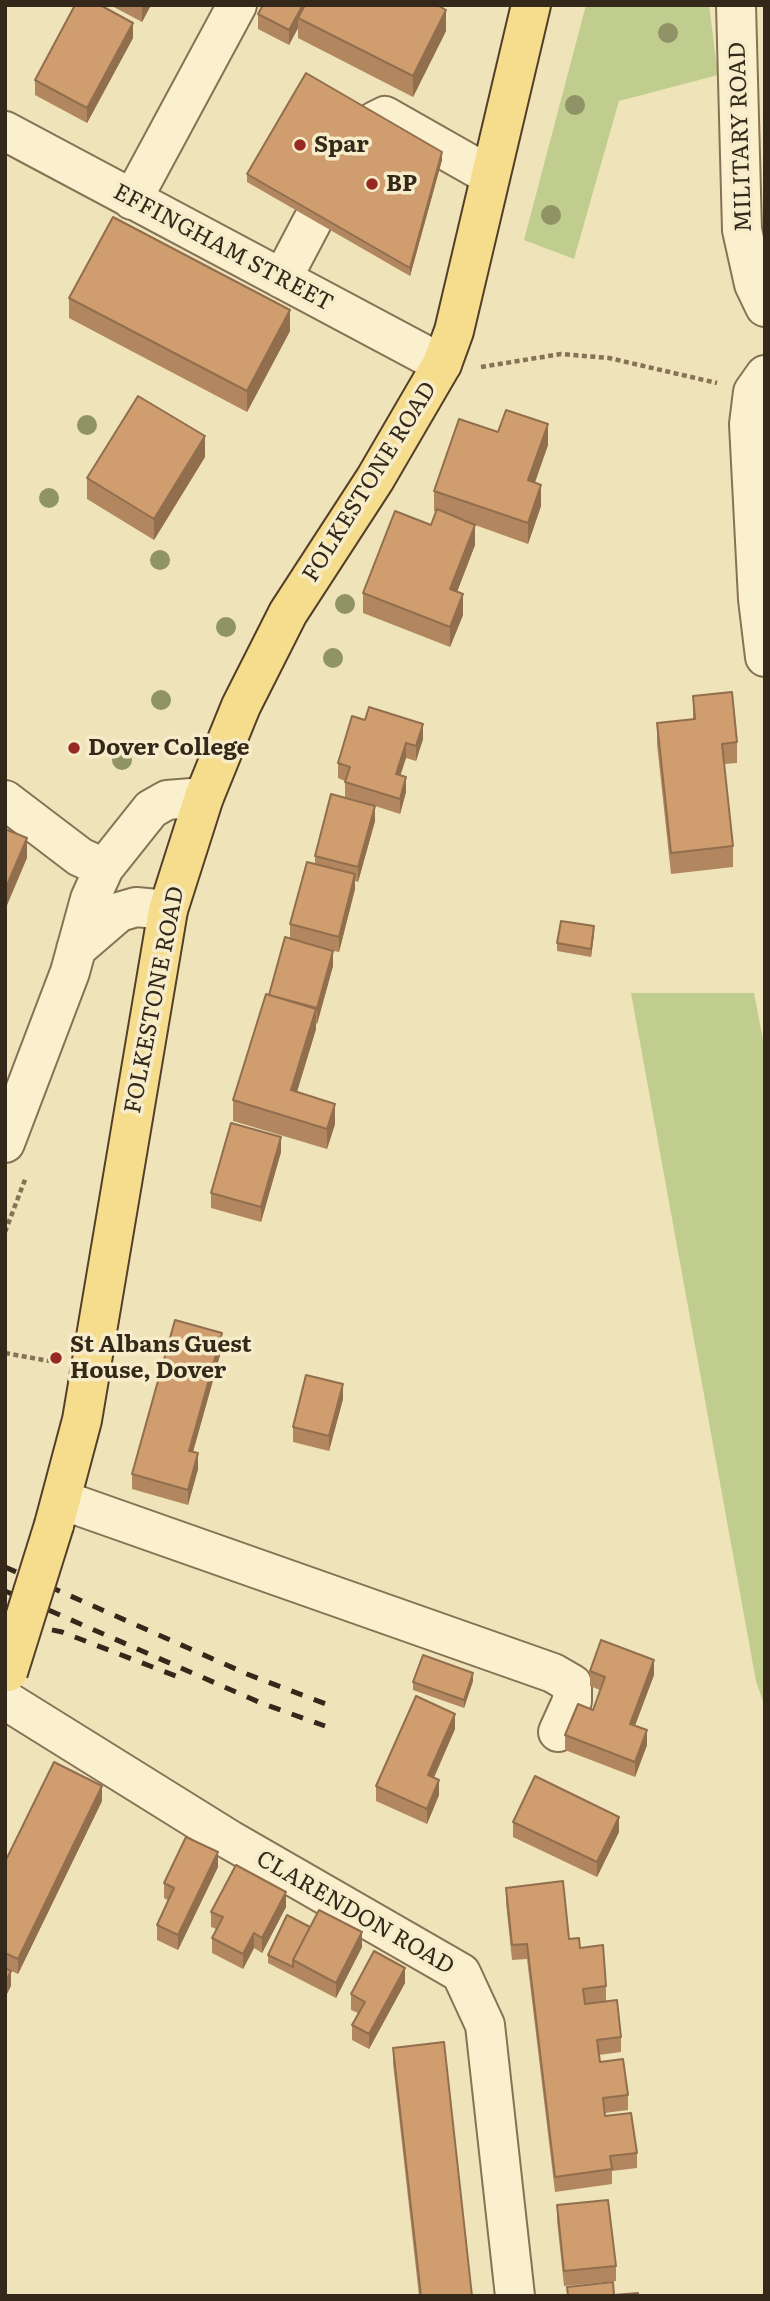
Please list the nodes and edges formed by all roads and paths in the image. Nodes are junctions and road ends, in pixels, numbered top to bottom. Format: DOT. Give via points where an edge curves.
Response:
graph roads {
  1 [pos="237,5"];
  2 [pos="531,5"];
  3 [pos="736,5"];
  4 [pos="374,121"];
  5 [pos="5,131"];
  6 [pos="489,174"];
  7 [pos="132,200"];
  8 [pos="313,220"];
  9 [pos="282,279"];
  10 [pos="765,307"];
  11 [pos="442,363"];
  12 [pos="480,367"];
  13 [pos="758,401"];
  14 [pos="765,657"];
  15 [pos="204,797"];
  16 [pos="5,800"];
  17 [pos="104,868"];
  18 [pos="168,910"];
  19 [pos="76,949"];
  20 [pos="18,1074"];
  21 [pos="5,1143"];
  22 [pos="5,1353"];
  23 [pos="49,1361"];
  24 [pos="58,1513"];
  25 [pos="6,1684"];
  26 [pos="558,1732"];
  27 [pos="515,2296"];
  1 -- 7 [label="street"];
  2 -- 6 [label="main road, FOLKESTONE ROAD"];
  3 -- 10 [label="street, MILITARY ROAD" via="742,230 754,284"];
  4 -- 6 [label="street" via="385,116"];
  5 -- 7 [label="street, EFFINGHAM STREET"];
  6 -- 11 [label="main road, FOLKESTONE ROAD" via="454,331"];
  7 -- 9 [label="street, EFFINGHAM STREET"];
  8 -- 9 [label="street"];
  9 -- 11 [label="street, EFFINGHAM STREET"];
  11 -- 15 [label="main road, FOLKESTONE ROAD" via="375,479 288,612"];
  12 -- 13 [label="path" via="561,354 609,358"];
  13 -- 14 [label="street" via="758,599"];
  15 -- 17 [label="street" via="167,800 151,808"];
  15 -- 18 [label="main road, FOLKESTONE ROAD"];
  16 -- 17 [label="street" via="80,857"];
  17 -- 19 [label="street"];
  18 -- 19 [label="street" via="136,907 119,912"];
  18 -- 24 [label="main road, FOLKESTONE ROAD" via="82,1420"];
  19 -- 20 [label="street" via="70,972"];
  20 -- 21 [label="street"];
  22 -- 23 [label="path"];
  24 -- 25 [label="main road, FOLKESTONE ROAD, bridge"];
  24 -- 26 [label="street" via="553,1673 572,1684 572,1701"];
  25 -- 27 [label="street, CLARENDON ROAD" via="230,1840 461,1973 485,2025"];
}
